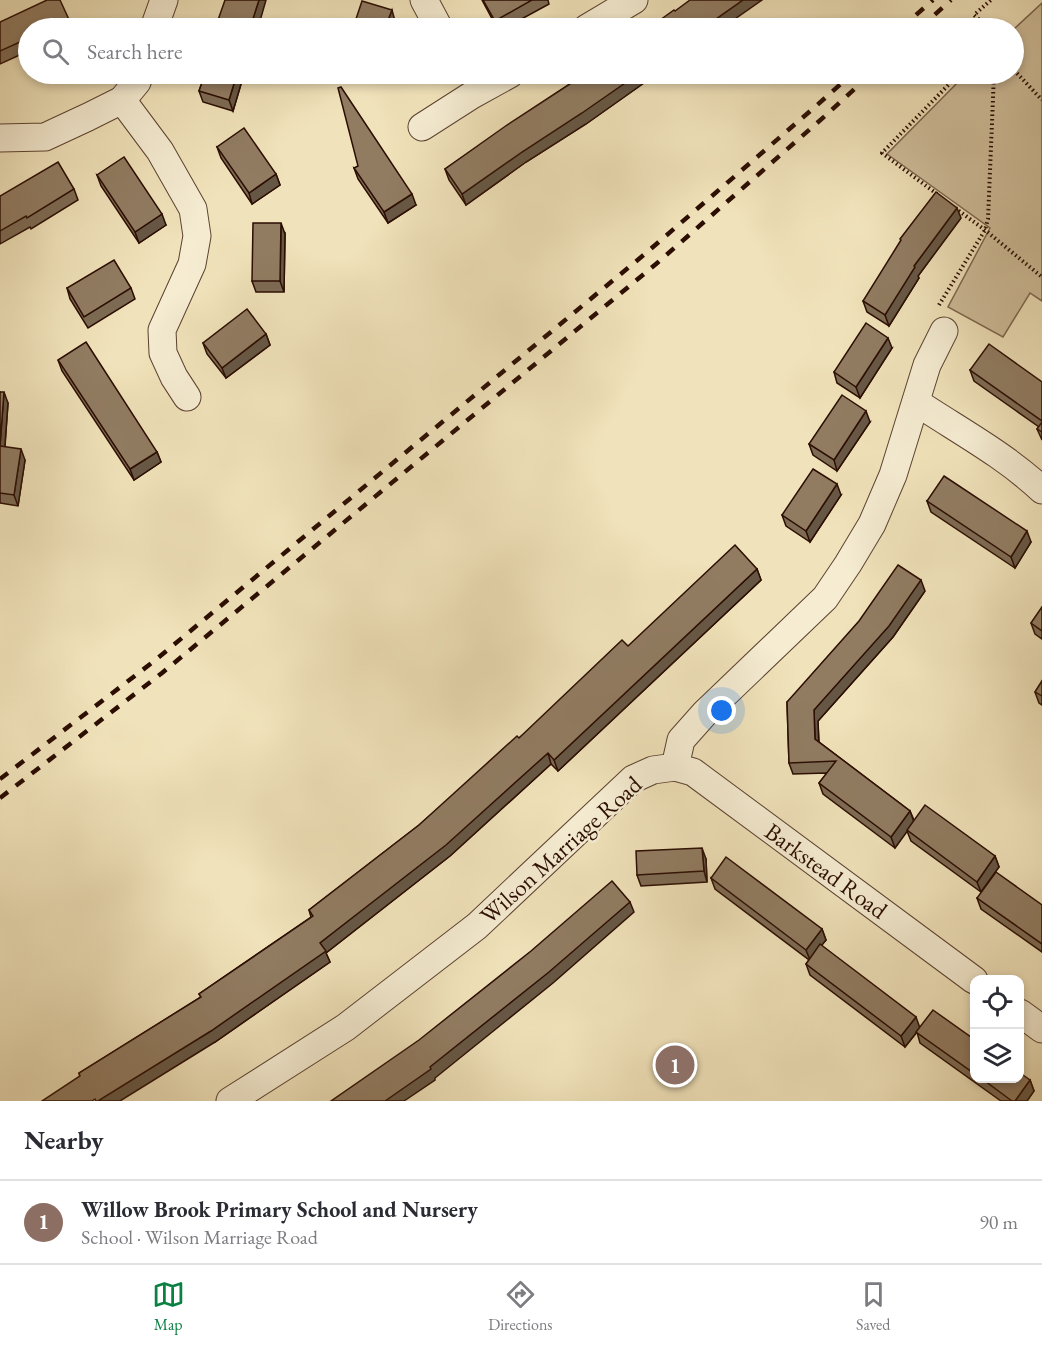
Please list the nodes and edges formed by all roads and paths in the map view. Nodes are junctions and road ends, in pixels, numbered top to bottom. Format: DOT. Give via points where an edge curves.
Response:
graph roads {
  1 [pos="164,0"];
  2 [pos="424,0"];
  3 [pos="634,0"];
  4 [pos="991,0"];
  5 [pos="158,18"];
  6 [pos="434,18"];
  7 [pos="604,18"];
  8 [pos="977,18"];
  9 [pos="1024,81"];
  10 [pos="135,84"];
  11 [pos="467,84"];
  12 [pos="949,84"];
  13 [pos="994,84"];
  14 [pos="122,100"];
  15 [pos="1042,100"];
  16 [pos="422,127"];
  17 [pos="0,138"];
  18 [pos="939,195"];
  19 [pos="948,202"];
  20 [pos="985,230"];
  21 [pos="1042,277"];
  22 [pos="944,331"];
  23 [pos="187,397"];
  24 [pos="916,402"];
  25 [pos="1042,490"];
  26 [pos="675,767"];
  27 [pos="970,976"];
  28 [pos="1024,1016"];
  29 [pos="1042,1029"];
  30 [pos="230,1101"];
  1 -- 5 [label="street"];
  2 -- 6 [label="street"];
  3 -- 7 [label="street"];
  4 -- 8 [label="path" via="974,15"];
  9 -- 15 [label="path"];
  10 -- 14 [label="street"];
  11 -- 16 [label="street"];
  12 -- 18 [label="path" via="882,153"];
  13 -- 20 [label="path"];
  14 -- 17 [label="street" via="45,137"];
  14 -- 23 [label="street" via="160,152 193,209 197,236 192,264 162,330 162,352"];
  19 -- 20 [label="path"];
  20 -- 21 [label="path"];
  20 -- 22 [label="path" via="936,309"];
  22 -- 24 [label="street" via="927,365"];
  24 -- 25 [label="street" via="1028,476"];
  24 -- 26 [label="street" via="893,475 872,524 848,564 825,598 705,712 681,741"];
  26 -- 27 [label="street, Barkstead Road" via="693,772"];
  26 -- 30 [label="street, Wilson Marriage Road" via="653,770 633,779 477,926 346,1027"];
  28 -- 29 [label="street"];
}
